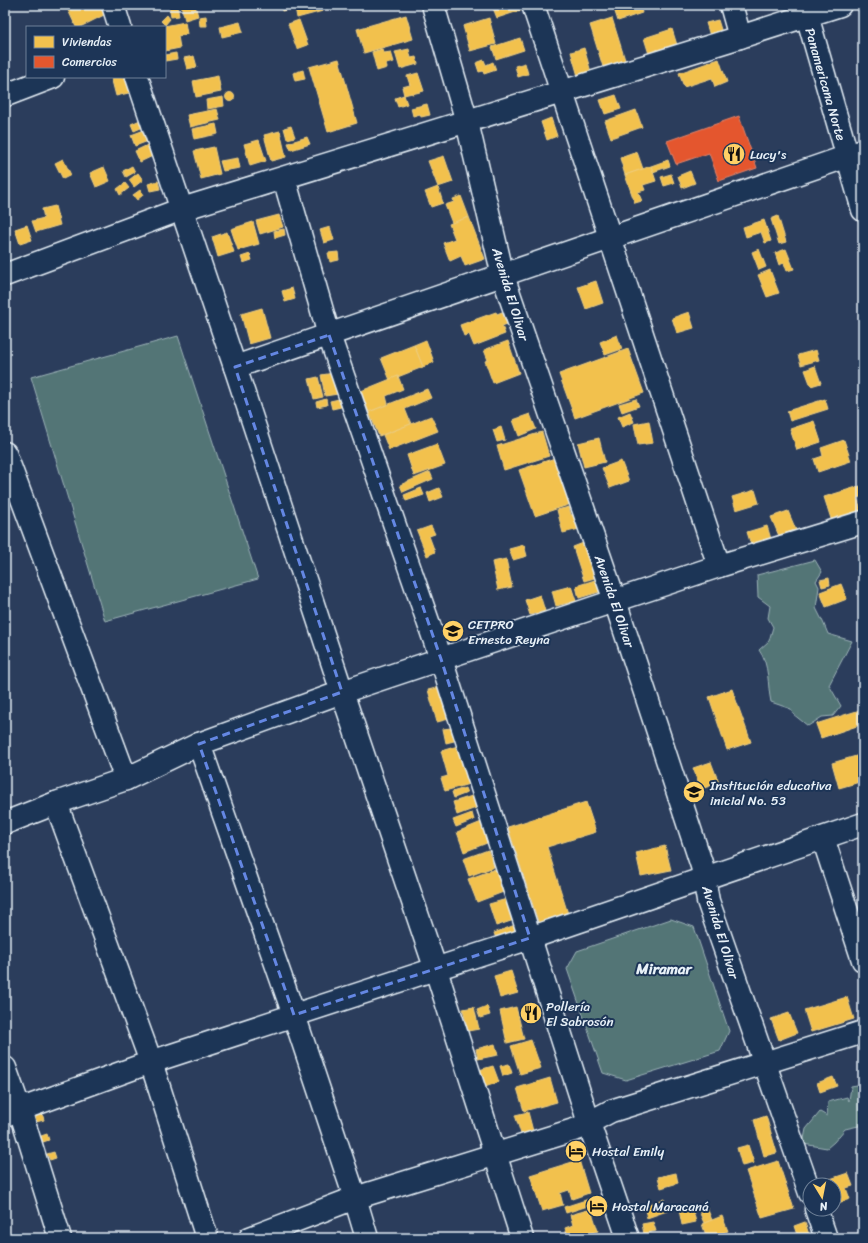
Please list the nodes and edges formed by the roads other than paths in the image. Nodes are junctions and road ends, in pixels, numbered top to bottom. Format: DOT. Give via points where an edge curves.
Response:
graph roads {
  1 [pos="433,5"];
  2 [pos="533,5"];
  3 [pos="731,5"];
  4 [pos="840,5"];
  5 [pos="805,11"];
  6 [pos="740,37"];
  7 [pos="50,78"];
  8 [pos="137,78"];
  9 [pos="562,92"];
  10 [pos="6,95"];
  11 [pos="467,122"];
  12 [pos="855,154"];
  13 [pos="284,178"];
  14 [pos="182,209"];
  15 [pos="863,210"];
  16 [pos="610,238"];
  17 [pos="5,275"];
  18 [pos="503,276"];
  19 [pos="329,335"];
  20 [pos="235,367"];
  21 [pos="5,453"];
  22 [pos="863,522"];
  23 [pos="719,566"];
  24 [pos="615,601"];
  25 [pos="441,659"];
  26 [pos="342,692"];
  27 [pos="199,744"];
  28 [pos="126,779"];
  29 [pos="56,803"];
  30 [pos="5,823"];
  31 [pos="863,824"];
  32 [pos="823,838"];
  33 [pos="704,879"];
  34 [pos="530,938"];
  35 [pos="863,960"];
  36 [pos="436,970"];
  37 [pos="294,1015"];
  38 [pos="863,1032"];
  39 [pos="151,1062"];
  40 [pos="765,1063"];
  41 [pos="5,1068"];
  42 [pos="12,1113"];
  43 [pos="589,1123"];
  44 [pos="495,1155"];
  45 [pos="804,1177"];
  46 [pos="355,1198"];
  47 [pos="819,1217"];
  48 [pos="60,1238"];
  49 [pos="207,1238"];
  50 [pos="250,1238"];
  51 [pos="367,1238"];
  52 [pos="522,1238"];
  53 [pos="628,1238"];
  54 [pos="826,1238"];
  1 -- 11 [label="main road, Avenida El Olivar"];
  2 -- 9 [label="main road"];
  3 -- 6 [label="main road"];
  4 -- 5 [label="main road"];
  5 -- 6 [label="main road"];
  5 -- 12 [label="main road, Panamericana Norte"];
  6 -- 9 [label="main road"];
  7 -- 10 [label="main road"];
  8 -- 14 [label="main road"];
  9 -- 11 [label="main road"];
  9 -- 16 [label="main road"];
  11 -- 13 [label="main road"];
  11 -- 18 [label="main road, Avenida El Olivar"];
  12 -- 15 [label="main road, Panamericana Norte"];
  12 -- 16 [label="main road"];
  13 -- 14 [label="main road"];
  13 -- 19 [label="main road"];
  14 -- 17 [label="main road"];
  14 -- 20 [label="main road"];
  16 -- 18 [label="main road"];
  16 -- 23 [label="main road"];
  18 -- 19 [label="main road"];
  18 -- 24 [label="main road, Avenida El Olivar"];
  19 -- 20 [label="main road"];
  19 -- 25 [label="main road"];
  20 -- 26 [label="main road"];
  21 -- 28 [label="main road"];
  22 -- 23 [label="main road"];
  23 -- 24 [label="main road"];
  24 -- 25 [label="main road"];
  24 -- 33 [label="main road, Avenida El Olivar" via="702,866"];
  25 -- 26 [label="main road"];
  25 -- 34 [label="main road"];
  26 -- 27 [label="main road"];
  26 -- 36 [label="main road"];
  27 -- 28 [label="main road"];
  27 -- 37 [label="main road"];
  28 -- 29 [label="main road"];
  29 -- 30 [label="main road"];
  29 -- 39 [label="main road"];
  31 -- 32 [label="main road"];
  32 -- 33 [label="main road"];
  32 -- 35 [label="main road"];
  33 -- 34 [label="main road"];
  33 -- 40 [label="main road, Avenida El Olivar" via="708,901"];
  34 -- 36 [label="main road"];
  34 -- 43 [label="main road"];
  36 -- 37 [label="main road"];
  36 -- 44 [label="main road"];
  37 -- 39 [label="main road"];
  37 -- 46 [label="main road"];
  38 -- 40 [label="main road"];
  39 -- 42 [label="main road"];
  39 -- 49 [label="main road"];
  40 -- 43 [label="main road" via="611,1111"];
  40 -- 45 [label="main road, Avenida El Olivar"];
  41 -- 42 [label="main road"];
  42 -- 48 [label="main road"];
  43 -- 44 [label="main road"];
  43 -- 53 [label="main road"];
  44 -- 46 [label="main road"];
  44 -- 52 [label="main road"];
  46 -- 50 [label="main road"];
  46 -- 51 [label="main road"];
  47 -- 54 [label="main road"];
}
